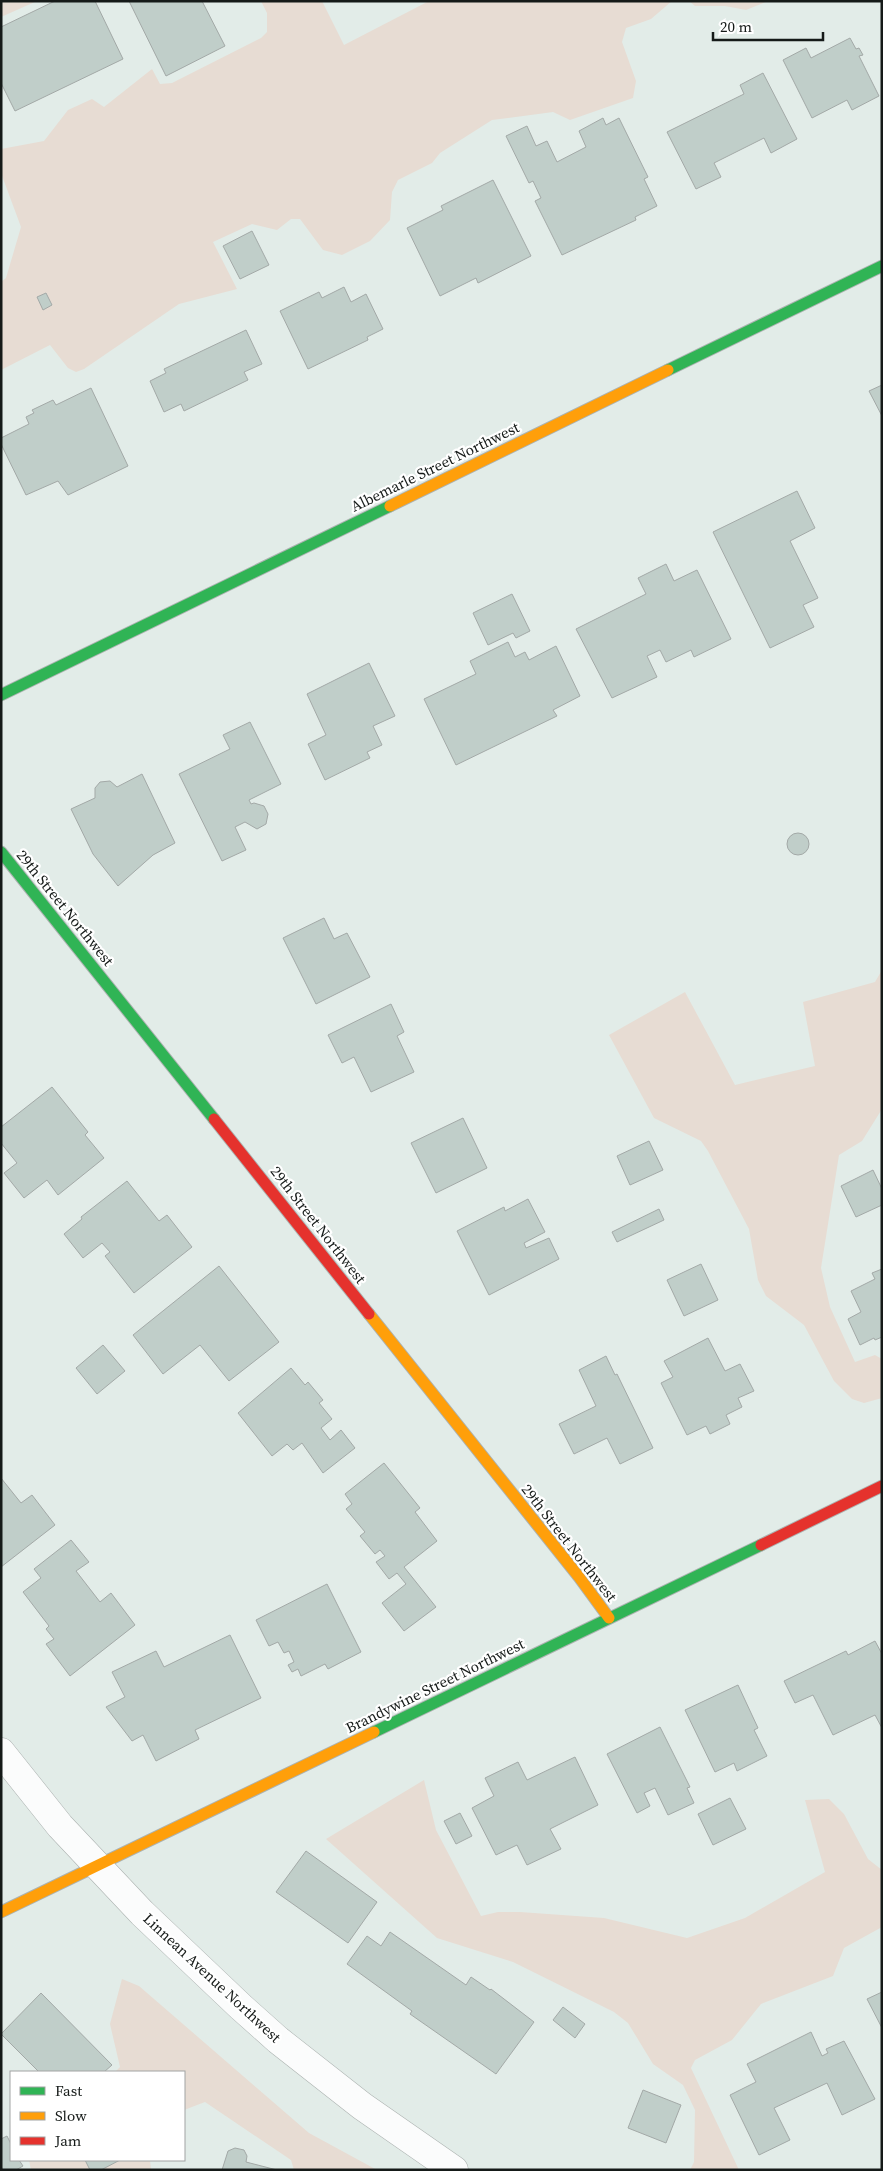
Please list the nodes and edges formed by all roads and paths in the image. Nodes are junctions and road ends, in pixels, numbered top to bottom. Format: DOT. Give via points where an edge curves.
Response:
graph roads {
  1 [pos="882,266"];
  2 [pos="1,695"];
  3 [pos="1,852"];
  4 [pos="882,1486"];
  5 [pos="609,1618"];
  6 [pos="1,1752"];
  7 [pos="98,1865"];
  8 [pos="1,1912"];
  9 [pos="454,2170"];
  1 -- 2 [label="street, Albemarle Street Northwest"];
  3 -- 5 [label="street, 29th Street Northwest"];
  4 -- 5 [label="street, Brandywine Street Northwest"];
  5 -- 7 [label="street, Brandywine Street Northwest"];
  6 -- 7 [label="street, Linnean Avenue Northwest" via="60,1826"];
  7 -- 8 [label="street, Brandywine Street Northwest"];
  7 -- 9 [label="street, Linnean Avenue Northwest" via="196,1965 278,2040 362,2106"];
}
